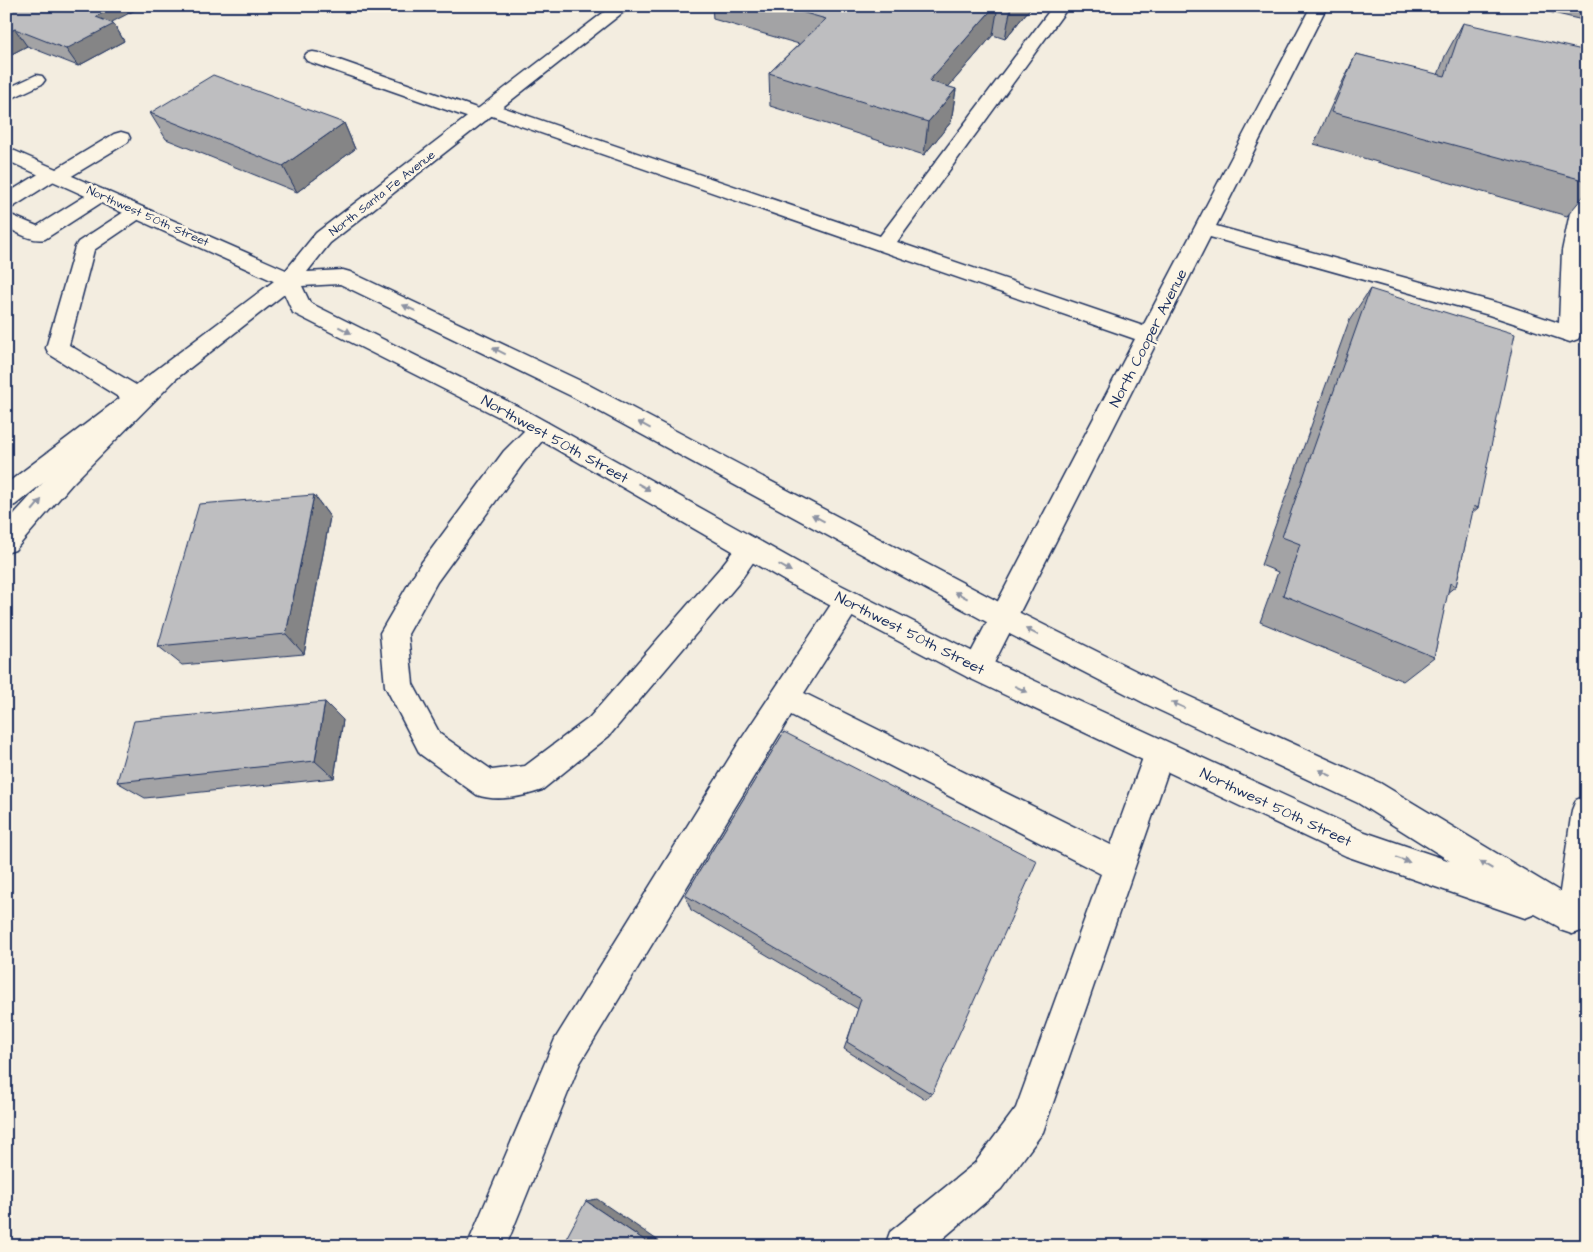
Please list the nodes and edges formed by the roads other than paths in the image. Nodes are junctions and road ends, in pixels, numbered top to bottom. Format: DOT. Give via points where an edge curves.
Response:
graph roads {
  1 [pos="623,6"];
  2 [pos="1061,6"];
  3 [pos="1319,6"];
  4 [pos="313,58"];
  5 [pos="36,80"];
  6 [pos="6,96"];
  7 [pos="486,112"];
  8 [pos="121,138"];
  9 [pos="6,153"];
  10 [pos="55,175"];
  11 [pos="1587,180"];
  12 [pos="100,195"];
  13 [pos="6,203"];
  14 [pos="137,212"];
  15 [pos="15,223"];
  16 [pos="1204,229"];
  17 [pos="6,239"];
  18 [pos="884,245"];
  19 [pos="289,280"];
  20 [pos="1149,336"];
  21 [pos="1579,337"];
  22 [pos="166,375"];
  23 [pos="137,397"];
  24 [pos="540,429"];
  25 [pos="6,498"];
  26 [pos="6,543"];
  27 [pos="750,548"];
  28 [pos="848,602"];
  29 [pos="1004,618"];
  30 [pos="977,668"];
  31 [pos="785,698"];
  32 [pos="1159,754"];
  33 [pos="1587,810"];
  34 [pos="1119,866"];
  35 [pos="1580,921"];
  36 [pos="486,1246"];
  37 [pos="904,1246"];
  1 -- 7 [label="main road, North Santa Fe Avenue"];
  2 -- 18 [label="main road"];
  3 -- 16 [label="main road, North Cooper Avenue"];
  4 -- 7 [label="main road"];
  5 -- 6 [label="main road"];
  7 -- 18 [label="main road"];
  7 -- 19 [label="main road, North Santa Fe Avenue" via="324,238"];
  8 -- 10 [label="main road"];
  9 -- 10 [label="main road, Northwest 50th Street"];
  10 -- 12 [label="main road, Northwest 50th Street"];
  10 -- 13 [label="main road"];
  11 -- 21 [label="main road" via="1572,251"];
  12 -- 14 [label="main road, Northwest 50th Street"];
  12 -- 15 [label="main road" via="38,234"];
  14 -- 19 [label="main road, Northwest 50th Street"];
  14 -- 23 [label="main road" via="85,247 57,348"];
  15 -- 17 [label="main road"];
  16 -- 20 [label="main road, North Cooper Avenue"];
  16 -- 21 [label="main road" via="1497,310"];
  18 -- 20 [label="main road"];
  19 -- 22 [label="main road, North Santa Fe Avenue"];
  19 -- 24 [label="main road, Northwest 50th Street, one-way" via="302,308"];
  29 -- 19 [label="main road, Northwest 50th Street, one-way" via="579,390 374,291 343,277"];
  20 -- 29 [label="main road, North Cooper Avenue"];
  22 -- 23 [label="main road, North Santa Fe Avenue"];
  26 -- 22 [label="main road, one-way" via="78,460"];
  23 -- 25 [label="main road, North Santa Fe Avenue"];
  24 -- 27 [label="main road, Northwest 50th Street, one-way"];
  24 -- 27 [label="main road" via="513,458 428,574 394,633 399,686 430,744 488,785 531,780 600,727"];
  27 -- 28 [label="main road, Northwest 50th Street, one-way"];
  28 -- 30 [label="main road, Northwest 50th Street"];
  28 -- 31 [label="main road"];
  29 -- 30 [label="main road, North Cooper Avenue"];
  35 -- 29 [label="main road, Northwest 50th Street, one-way" via="1369,793 1156,695"];
  30 -- 32 [label="main road, Northwest 50th Street, one-way"];
  31 -- 34 [label="main road"];
  31 -- 36 [label="main road" via="567,1051"];
  32 -- 34 [label="main road"];
  32 -- 35 [label="main road, Northwest 50th Street, one-way" via="1357,845"];
  33 -- 35 [label="main road"];
  34 -- 37 [label="main road" via="1030,1119 988,1176"];
}
